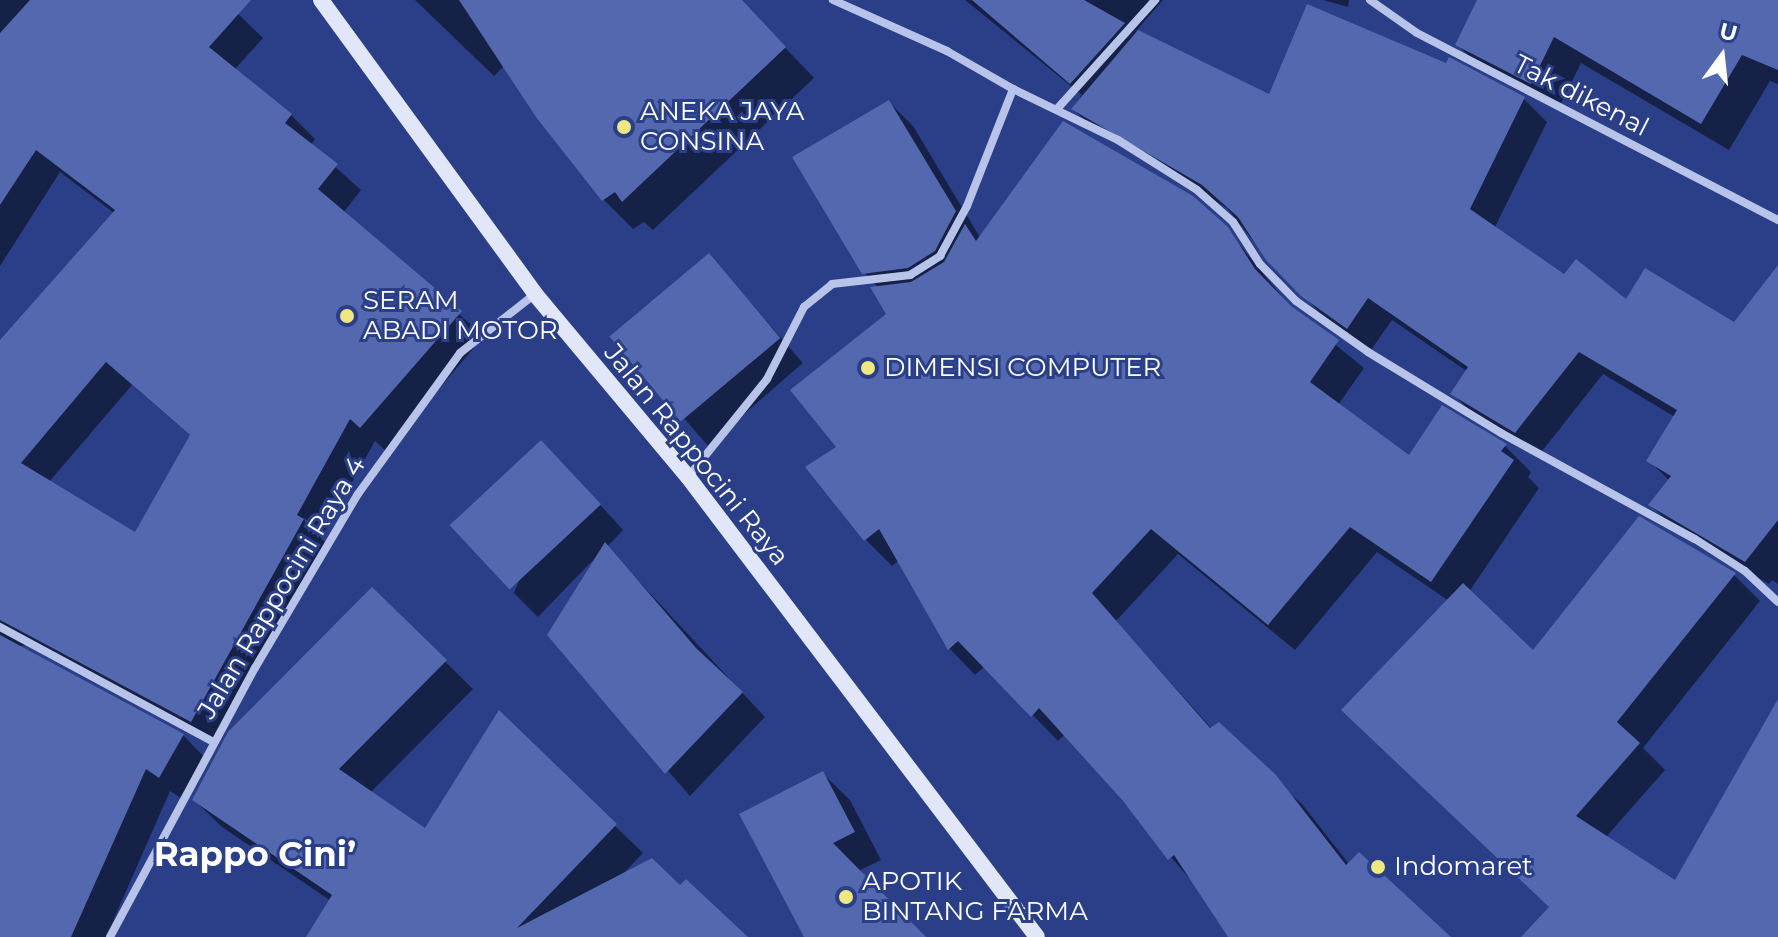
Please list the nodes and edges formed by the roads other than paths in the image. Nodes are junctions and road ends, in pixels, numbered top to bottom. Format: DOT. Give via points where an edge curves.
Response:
graph roads {
  1 [pos="321,0"];
  2 [pos="833,0"];
  3 [pos="1155,0"];
  4 [pos="1370,0"];
  5 [pos="1013,89"];
  6 [pos="1057,109"];
  7 [pos="1778,220"];
  8 [pos="535,294"];
  9 [pos="688,477"];
  10 [pos="1778,602"];
  11 [pos="0,627"];
  12 [pos="214,742"];
  13 [pos="110,937"];
  14 [pos="1037,937"];
  1 -- 8 [label="main road, Jalan Rappocini Raya"];
  2 -- 5 [label="street" via="947,51"];
  3 -- 6 [label="street"];
  4 -- 7 [label="street, Tak dikenal" via="1429,40"];
  5 -- 6 [label="street"];
  5 -- 9 [label="street" via="967,206 940,256 910,275 832,284 804,307 767,379"];
  6 -- 10 [label="street" via="1197,190 1233,222 1260,264 1296,301 1368,352 1501,433 1695,539 1745,571"];
  8 -- 9 [label="main road, Jalan Rappocini Raya"];
  8 -- 12 [label="street, Jalan Rappocini Raya 4" via="460,353 414,414 358,494"];
  9 -- 14 [label="main road, Jalan Rappocini Raya"];
  11 -- 12 [label="street"];
  12 -- 13 [label="street, Jalan Rappocini Raya 4"];
}
